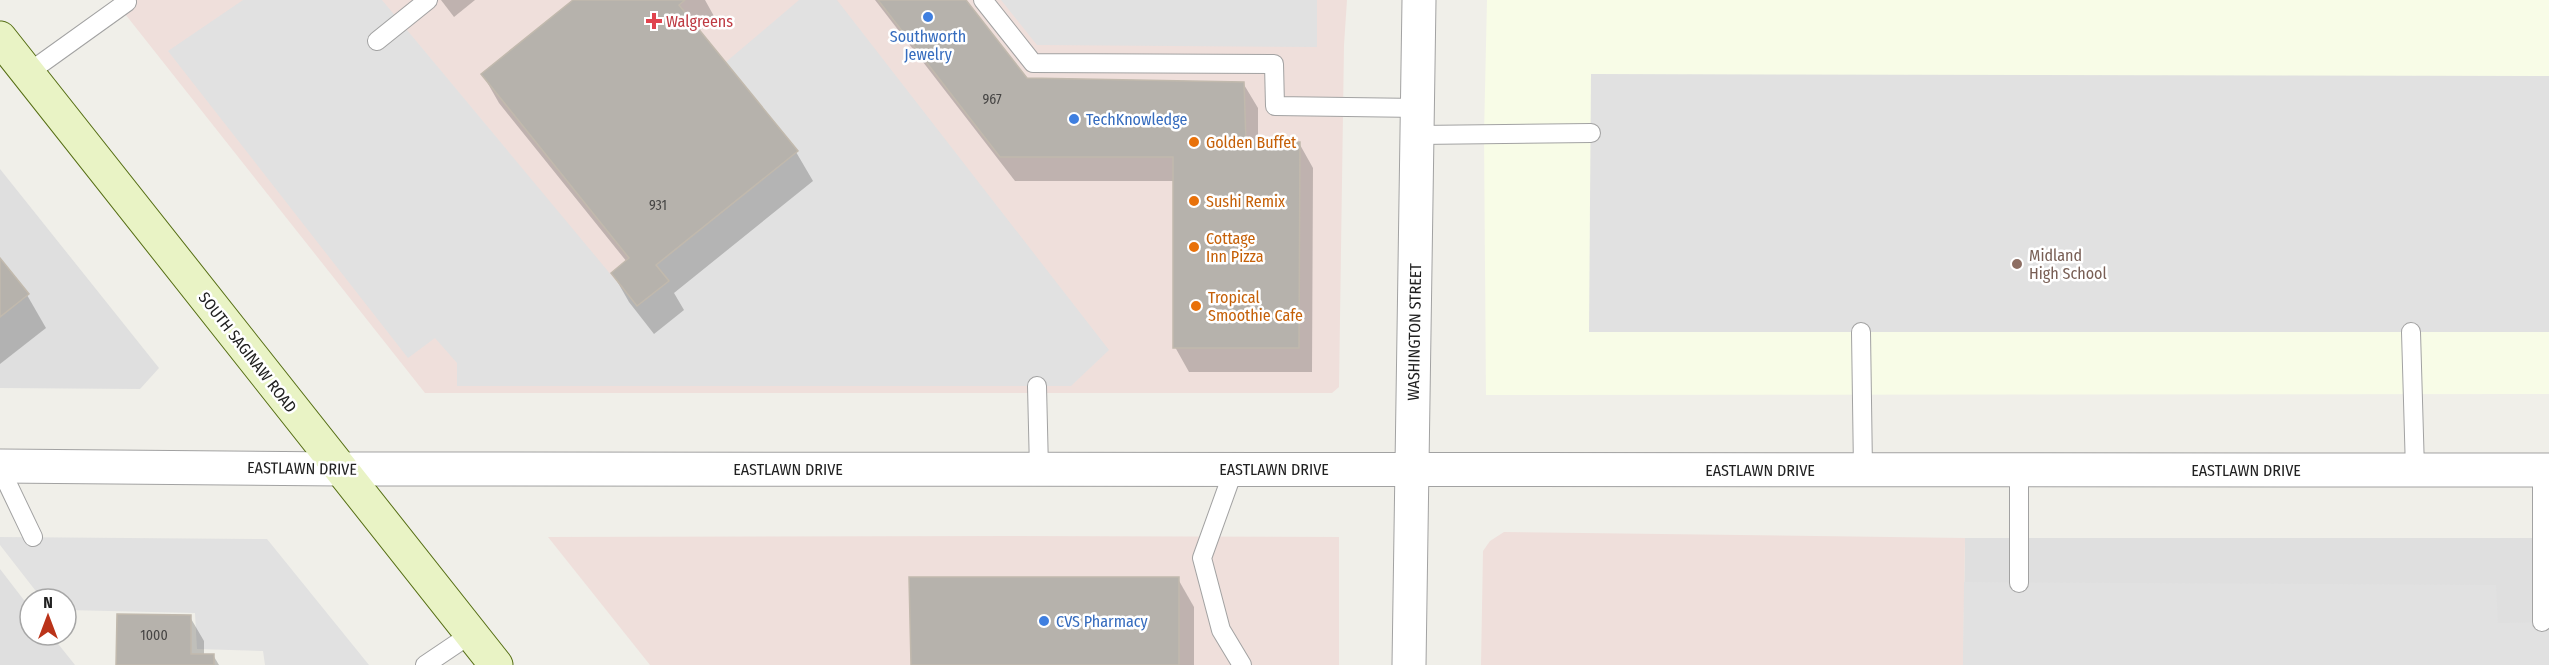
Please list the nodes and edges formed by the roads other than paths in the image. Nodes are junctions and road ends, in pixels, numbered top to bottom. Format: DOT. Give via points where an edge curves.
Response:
graph roads {
  1 [pos="428,0"];
  2 [pos="983,0"];
  3 [pos="1419,0"];
  4 [pos="127,2"];
  5 [pos="0,38"];
  6 [pos="377,41"];
  7 [pos="28,73"];
  8 [pos="1419,122"];
  9 [pos="1591,134"];
  10 [pos="1861,332"];
  11 [pos="2411,332"];
  12 [pos="1037,386"];
  13 [pos="0,467"];
  14 [pos="340,469"];
  15 [pos="1039,469"];
  16 [pos="1234,469"];
  17 [pos="1412,469"];
  18 [pos="1863,470"];
  19 [pos="2019,470"];
  20 [pos="2415,470"];
  21 [pos="2545,470"];
  22 [pos="33,537"];
  23 [pos="2019,583"];
  24 [pos="2542,622"];
  25 [pos="471,634"];
  26 [pos="425,665"];
  27 [pos="496,665"];
  28 [pos="1242,665"];
  29 [pos="1409,665"];
  1 -- 6 [label="lane"];
  2 -- 8 [label="lane" via="1033,63 1274,64 1275,106"];
  3 -- 8 [label="street, WASHINGTON STREET"];
  4 -- 7 [label="lane"];
  5 -- 7 [label="main road, SOUTH SAGINAW ROAD"];
  7 -- 14 [label="main road, SOUTH SAGINAW ROAD"];
  8 -- 9 [label="lane"];
  8 -- 17 [label="street, WASHINGTON STREET"];
  10 -- 18 [label="lane"];
  11 -- 20 [label="lane"];
  12 -- 15 [label="lane"];
  13 -- 14 [label="street, EASTLAWN DRIVE"];
  13 -- 22 [label="lane"];
  14 -- 15 [label="street, EASTLAWN DRIVE"];
  14 -- 25 [label="main road, SOUTH SAGINAW ROAD"];
  15 -- 16 [label="street, EASTLAWN DRIVE"];
  16 -- 17 [label="street, EASTLAWN DRIVE"];
  16 -- 28 [label="lane" via="1202,558 1221,630"];
  17 -- 18 [label="street, EASTLAWN DRIVE"];
  17 -- 29 [label="street, WASHINGTON STREET"];
  18 -- 19 [label="street, EASTLAWN DRIVE"];
  19 -- 20 [label="street, EASTLAWN DRIVE"];
  19 -- 23 [label="lane"];
  20 -- 21 [label="street, EASTLAWN DRIVE"];
  21 -- 24 [label="lane"];
  25 -- 26 [label="lane"];
  25 -- 27 [label="main road, SOUTH SAGINAW ROAD"];
}
